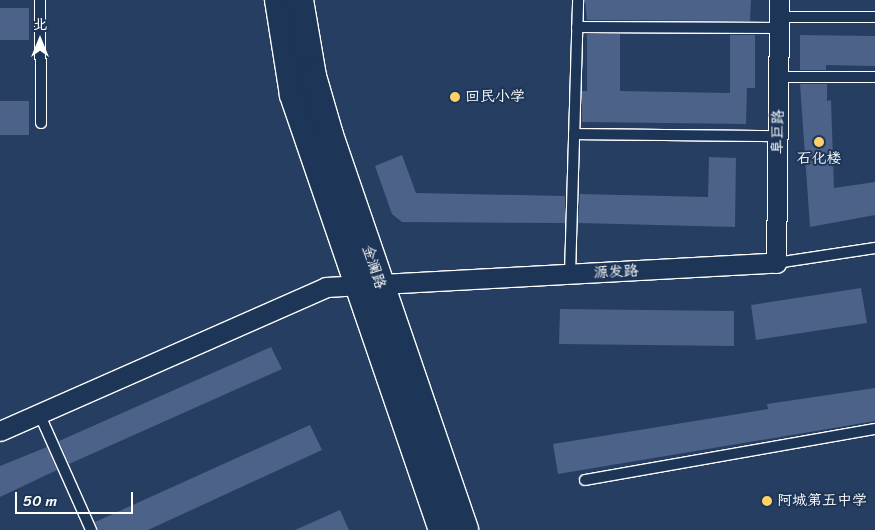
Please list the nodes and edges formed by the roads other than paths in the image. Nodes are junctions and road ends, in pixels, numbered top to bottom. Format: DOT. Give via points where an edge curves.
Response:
graph roads {
  1 [pos="40,0"];
  2 [pos="278,0"];
  3 [pos="300,0"];
  4 [pos="578,0"];
  5 [pos="779,15"];
  6 [pos="875,17"];
  7 [pos="577,27"];
  8 [pos="778,77"];
  9 [pos="875,77"];
  10 [pos="41,123"];
  11 [pos="574,134"];
  12 [pos="778,136"];
  13 [pos="875,248"];
  14 [pos="776,263"];
  15 [pos="570,274"];
  16 [pos="368,285"];
  17 [pos="39,413"];
  18 [pos="875,428"];
  19 [pos="0,431"];
  20 [pos="584,480"];
  21 [pos="438,527"];
  22 [pos="91,530"];
  23 [pos="465,530"];
  1 -- 10 [label="lane"];
  2 -- 16 [label="street, 金澜路" via="293,95"];
  3 -- 16 [label="street, 金澜路" via="313,76"];
  4 -- 7 [label="lane"];
  5 -- 6 [label="lane"];
  5 -- 7 [label="lane"];
  5 -- 8 [label="street, 阜巨路"];
  7 -- 11 [label="lane"];
  8 -- 9 [label="lane"];
  8 -- 12 [label="street, 阜巨路"];
  11 -- 12 [label="lane"];
  11 -- 15 [label="lane"];
  12 -- 14 [label="street, 阜巨路"];
  13 -- 14 [label="lane, 源发路"];
  14 -- 15 [label="street, 源发路"];
  15 -- 16 [label="street, 源发路"];
  16 -- 17 [label="street, 源发路" via="326,287"];
  16 -- 21 [label="street, 金澜路"];
  16 -- 23 [label="street, 金澜路"];
  17 -- 19 [label="street, 源发路"];
  17 -- 22 [label="lane"];
  18 -- 20 [label="lane"];
}
